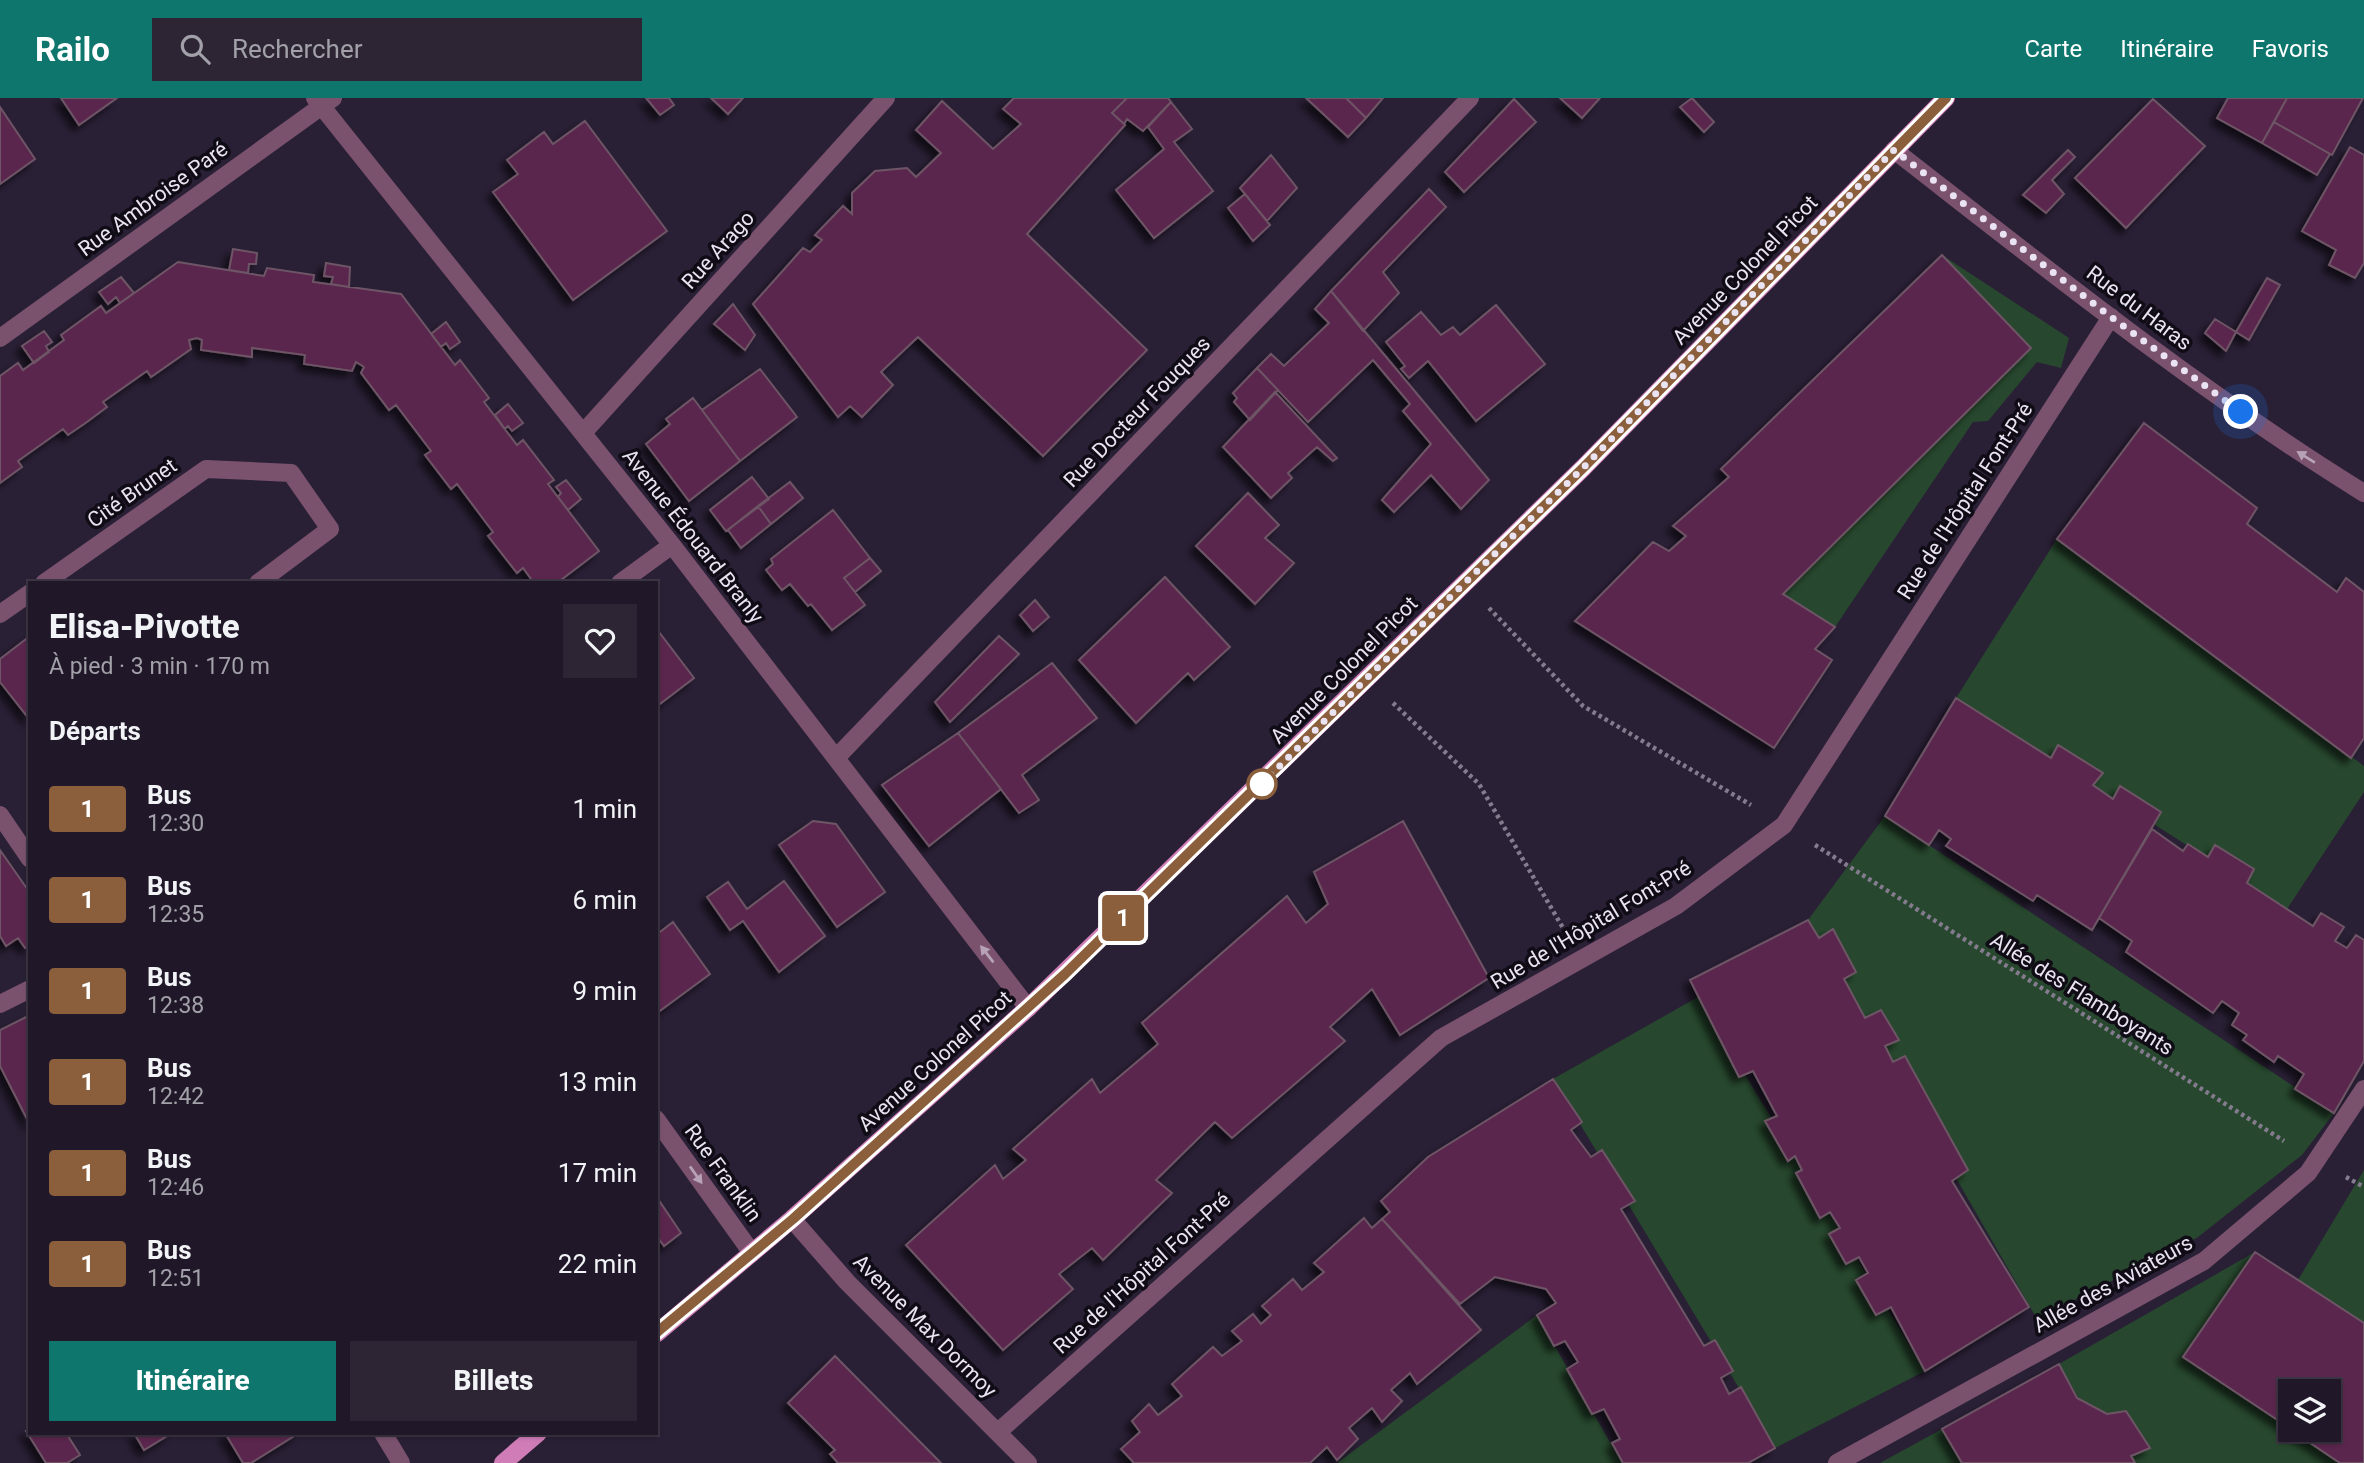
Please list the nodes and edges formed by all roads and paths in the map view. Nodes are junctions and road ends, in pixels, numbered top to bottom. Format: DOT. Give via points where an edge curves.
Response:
graph roads {
  1 [pos="886,98"];
  2 [pos="1470,98"];
  3 [pos="1946,98"];
  4 [pos="323,101"];
  5 [pos="1894,150"];
  6 [pos="2111,317"];
  7 [pos="0,338"];
  8 [pos="583,433"];
  9 [pos="2364,494"];
  10 [pos="672,545"];
  11 [pos="55,580"];
  12 [pos="261,581"];
  13 [pos="623,581"];
  14 [pos="1465,582"];
  15 [pos="28,594"];
  16 [pos="0,614"];
  17 [pos="1367,678"];
  18 [pos="836,758"];
  19 [pos="1728,791"];
  20 [pos="0,816"];
  21 [pos="1784,825"];
  22 [pos="28,856"];
  23 [pos="1566,933"];
  24 [pos="28,990"];
  25 [pos="0,1004"];
  26 [pos="1028,1008"];
  27 [pos="2364,1089"];
  28 [pos="658,1122"];
  29 [pos="2315,1161"];
  30 [pos="2364,1187"];
  31 [pos="793,1219"];
  32 [pos="752,1253"];
  33 [pos="658,1332"];
  34 [pos="998,1432"];
  35 [pos="384,1435"];
  36 [pos="536,1435"];
  37 [pos="401,1463"];
  38 [pos="503,1463"];
  39 [pos="1028,1463"];
  40 [pos="1837,1463"];
  1 -- 8 [label="street, Rue Arago"];
  2 -- 18 [label="street, Rue Docteur Fouques"];
  3 -- 5 [label="main road, Avenue Colonel Picot"];
  4 -- 7 [label="street, Rue Ambroise Paré"];
  4 -- 8 [label="street, Avenue Édouard Branly"];
  5 -- 6 [label="street, Rue du Haras"];
  5 -- 14 [label="main road, Avenue Colonel Picot"];
  9 -- 6 [label="street, Rue du Haras, one-way" via="2285,444"];
  6 -- 21 [label="street, Rue de l'Hôpital Font-Pré"];
  8 -- 10 [label="street, Avenue Édouard Branly"];
  10 -- 13 [label="street"];
  10 -- 18 [label="street, Avenue Édouard Branly"];
  11 -- 12 [label="street, Cité Brunet" via="206,469 291,473 330,529"];
  14 -- 17 [label="main road, Avenue Colonel Picot"];
  14 -- 19 [label="path" via="1583,706"];
  15 -- 16 [label="street"];
  17 -- 23 [label="path" via="1479,784"];
  17 -- 26 [label="main road, Avenue Colonel Picot"];
  26 -- 18 [label="street, Avenue Édouard Branly, one-way"];
  20 -- 22 [label="street"];
  21 -- 29 [label="path, Allée des Flamboyants"];
  21 -- 34 [label="street, Rue de l'Hôpital Font-Pré" via="1676,906 1441,1038"];
  24 -- 25 [label="street"];
  26 -- 31 [label="main road, Avenue Colonel Picot"];
  27 -- 29 [label="street, Allée des Aviateurs"];
  28 -- 32 [label="street, Rue Franklin, one-way"];
  29 -- 30 [label="path, Allée des Flamboyants"];
  29 -- 40 [label="street, Allée des Aviateurs" via="2204,1261"];
  31 -- 32 [label="main road, Avenue Colonel Picot"];
  31 -- 34 [label="street, Avenue Max Dormoy" via="847,1282"];
  32 -- 33 [label="main road, Avenue Colonel Picot"];
  34 -- 39 [label="street, Avenue Max Dormoy"];
  35 -- 37 [label="street"];
  36 -- 38 [label="main road"];
}
